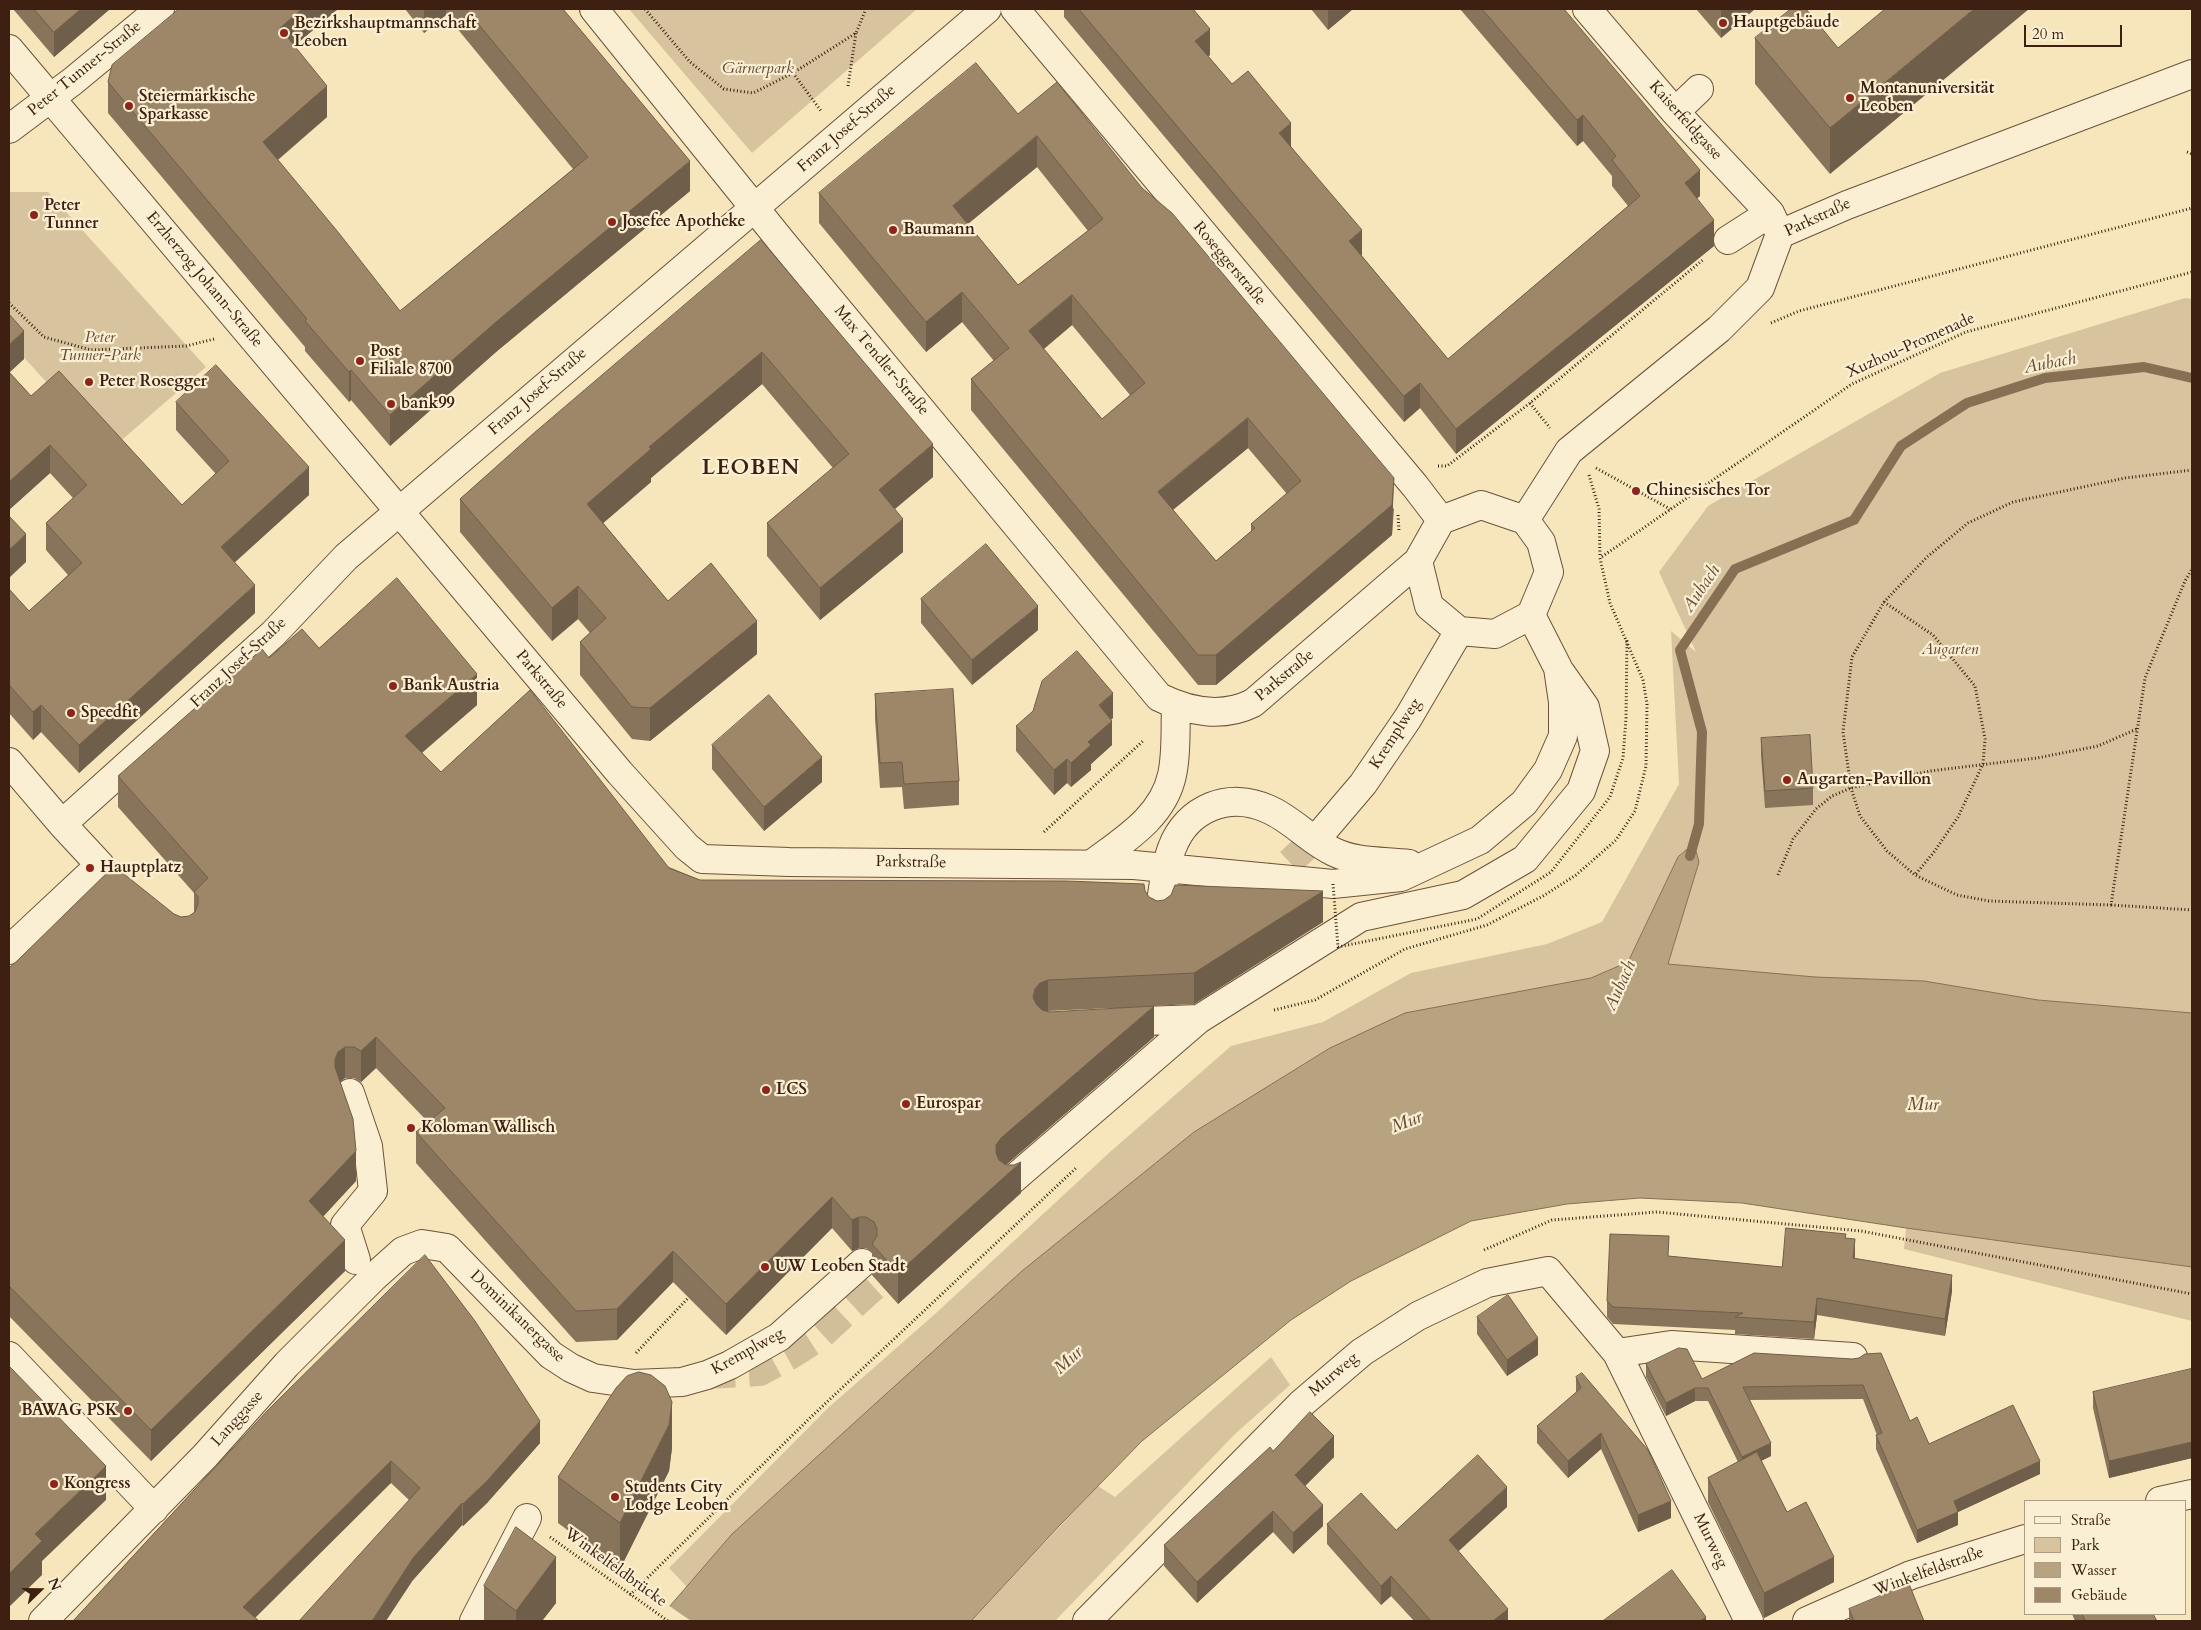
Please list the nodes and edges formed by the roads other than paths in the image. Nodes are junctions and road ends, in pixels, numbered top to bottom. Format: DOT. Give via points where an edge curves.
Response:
graph roads {
  1 [pos="160,9"];
  2 [pos="594,9"];
  3 [pos="987,9"];
  4 [pos="1015,9"];
  5 [pos="1587,9"];
  6 [pos="9,49"];
  7 [pos="2192,74"];
  8 [pos="1700,89"];
  9 [pos="50,98"];
  10 [pos="1675,112"];
  11 [pos="9,129"];
  12 [pos="756,208"];
  13 [pos="1775,223"];
  14 [pos="1728,240"];
  15 [pos="400,510"];
  16 [pos="1441,520"];
  17 [pos="1525,520"];
  18 [pos="1418,561"];
  19 [pos="1531,615"];
  20 [pos="1459,631"];
  21 [pos="1558,668"];
  22 [pos="1176,706"];
  23 [pos="9,762"];
  24 [pos="62,824"];
  25 [pos="1324,831"];
  26 [pos="1092,864"];
  27 [pos="1425,865"];
  28 [pos="1168,867"];
  29 [pos="1159,916"];
  30 [pos="9,950"];
  31 [pos="1199,1019"];
  32 [pos="1087,1024"];
  33 [pos="350,1093"];
  34 [pos="1011,1181"];
  35 [pos="447,1248"];
  36 [pos="356,1260"];
  37 [pos="862,1263"];
  38 [pos="1617,1353"];
  39 [pos="9,1356"];
  40 [pos="1853,1357"];
  41 [pos="602,1380"];
  42 [pos="2192,1494"];
  43 [pos="2165,1500"];
  44 [pos="154,1508"];
  45 [pos="527,1518"];
  46 [pos="2024,1538"];
  47 [pos="43,1621"];
  48 [pos="474,1621"];
  49 [pos="1088,1621"];
  50 [pos="1749,1621"];
  51 [pos="1807,1621"];
  1 -- 9 [label="street, Peter Tunner-Straße"];
  2 -- 12 [label="street, Max Tendler-Straße"];
  3 -- 12 [label="street, Franz Josef-Straße"];
  4 -- 16 [label="street, Roseggerstraße"];
  5 -- 10 [label="street, Kaiserfeldgasse"];
  6 -- 9 [label="street, Erzherzog Johann-Straße"];
  7 -- 13 [label="street, Parkstraße" via="1847,204"];
  8 -- 10 [label="street"];
  9 -- 11 [label="street, Peter Tunner-Straße"];
  9 -- 15 [label="street, Erzherzog Johann-Straße"];
  10 -- 13 [label="street, Kaiserfeldgasse"];
  12 -- 15 [label="street, Franz Josef-Straße"];
  12 -- 22 [label="street, Max Tendler-Straße" via="1159,697"];
  13 -- 14 [label="street"];
  13 -- 17 [label="street, Parkstraße" via="1760,288 1719,328 1569,451"];
  15 -- 24 [label="street, Franz Josef-Straße" via="356,548 273,634"];
  15 -- 26 [label="street, Parkstraße" via="620,773 687,847 702,859"];
  16 -- 17 [label="street" via="1481,505"];
  16 -- 18 [label="street, Parkstraße"];
  17 -- 19 [label="street" via="1541,542 1549,572"];
  18 -- 20 [label="street" via="1429,606"];
  18 -- 22 [label="street, Parkstraße" via="1253,703 1244,708 1215,713"];
  19 -- 20 [label="street" via="1495,634"];
  19 -- 21 [label="street"];
  20 -- 25 [label="street, Kremplweg" via="1408,718 1363,784"];
  21 -- 27 [label="street, Parkstraße" via="1563,736 1548,770 1524,803 1480,840"];
  21 -- 31 [label="street" via="1585,707 1595,751 1581,791 1524,859 1464,895 1361,916"];
  22 -- 26 [label="street" via="1172,774 1165,799 1137,831"];
  23 -- 24 [label="street"];
  24 -- 30 [label="street" via="108,871"];
  26 -- 28 [label="street, Parkstraße"];
  27 -- 28 [label="street, Parkstraße" via="1401,877 1333,884"];
  27 -- 28 [label="street" via="1350,858 1316,842 1268,809 1246,801 1229,801 1214,804 1192,820 1171,849"];
  28 -- 29 [label="street"];
  31 -- 32 [label="street"];
  31 -- 34 [label="street"];
  33 -- 36 [label="street" via="368,1146 373,1190 345,1225"];
  35 -- 41 [label="street, Dominikanergasse" via="551,1355 571,1368"];
  35 -- 44 [label="street, Langgasse" via="422,1244 403,1251 388,1264 287,1364 206,1456"];
  37 -- 41 [label="street, Kremplweg" via="779,1337 730,1365 682,1382 634,1384"];
  38 -- 40 [label="street" via="1671,1345"];
  38 -- 49 [label="street, Murweg" via="1548,1271 1488,1283 1418,1316 1362,1352 1301,1404"];
  38 -- 50 [label="street, Murweg"];
  39 -- 44 [label="street"];
  42 -- 43 [label="street"];
  44 -- 47 [label="street, Langgasse"];
  45 -- 48 [label="street"];
  46 -- 51 [label="street, Winkelfeldstraße" via="1912,1574"];
}
